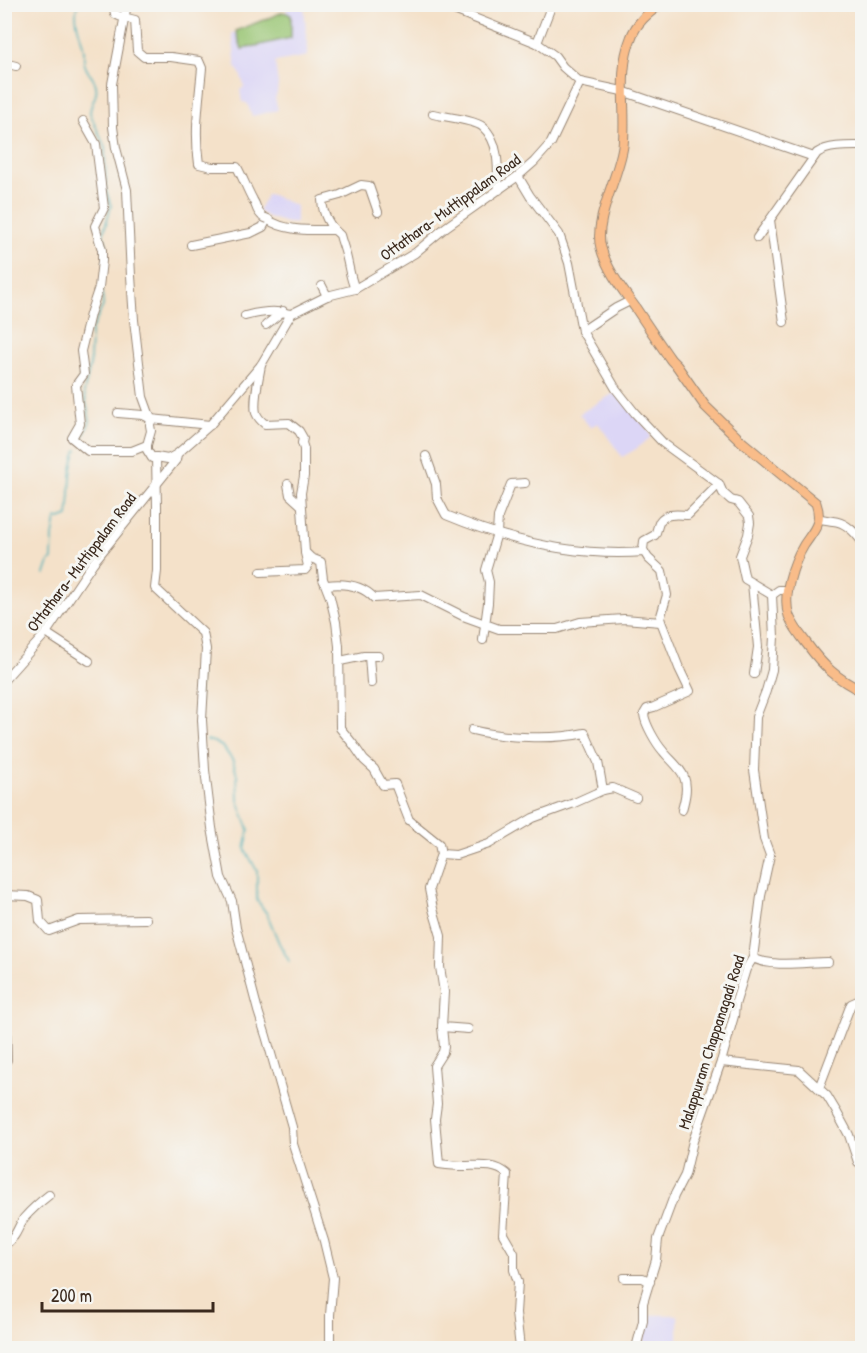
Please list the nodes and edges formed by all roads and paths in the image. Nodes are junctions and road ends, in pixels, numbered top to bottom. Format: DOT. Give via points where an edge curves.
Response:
graph roads {
  1 [pos="113,4"];
  2 [pos="127,4"];
  3 [pos="439,4"];
  4 [pos="552,4"];
  5 [pos="661,4"];
  6 [pos="125,18"];
  7 [pos="537,43"];
  8 [pos="4,63"];
  9 [pos="16,66"];
  10 [pos="580,82"];
  11 [pos="622,91"];
  12 [pos="433,114"];
  13 [pos="83,121"];
  14 [pos="862,146"];
  15 [pos="814,157"];
  16 [pos="518,176"];
  17 [pos="499,190"];
  18 [pos="378,212"];
  19 [pos="266,219"];
  20 [pos="770,220"];
  21 [pos="334,230"];
  22 [pos="757,238"];
  23 [pos="191,245"];
  24 [pos="322,286"];
  25 [pos="355,289"];
  26 [pos="327,296"];
  27 [pos="630,301"];
  28 [pos="287,313"];
  29 [pos="245,316"];
  30 [pos="784,322"];
  31 [pos="266,325"];
  32 [pos="582,331"];
  33 [pos="261,365"];
  34 [pos="118,413"];
  35 [pos="151,419"];
  36 [pos="210,425"];
  37 [pos="147,445"];
  38 [pos="177,454"];
  39 [pos="426,456"];
  40 [pos="156,457"];
  41 [pos="157,483"];
  42 [pos="525,483"];
  43 [pos="288,484"];
  44 [pos="719,484"];
  45 [pos="301,505"];
  46 [pos="818,518"];
  47 [pos="497,533"];
  48 [pos="862,542"];
  49 [pos="305,552"];
  50 [pos="644,552"];
  51 [pos="261,572"];
  52 [pos="752,583"];
  53 [pos="327,585"];
  54 [pos="788,590"];
  55 [pos="772,595"];
  56 [pos="662,622"];
  57 [pos="485,624"];
  58 [pos="46,633"];
  59 [pos="483,640"];
  60 [pos="369,656"];
  61 [pos="378,656"];
  62 [pos="89,661"];
  63 [pos="340,661"];
  64 [pos="754,674"];
  65 [pos="4,680"];
  66 [pos="371,683"];
  67 [pos="862,691"];
  68 [pos="472,730"];
  69 [pos="603,790"];
  70 [pos="636,798"];
  71 [pos="682,810"];
  72 [pos="441,854"];
  73 [pos="4,896"];
  74 [pos="146,919"];
  75 [pos="753,958"];
  76 [pos="828,962"];
  77 [pos="862,999"];
  78 [pos="4,1017"];
  79 [pos="442,1027"];
  80 [pos="468,1029"];
  81 [pos="7,1060"];
  82 [pos="722,1062"];
  83 [pos="819,1088"];
  84 [pos="858,1162"];
  85 [pos="49,1195"];
  86 [pos="4,1245"];
  87 [pos="624,1278"];
  88 [pos="650,1281"];
  89 [pos="330,1348"];
  90 [pos="520,1348"];
  91 [pos="636,1348"];
  1 -- 6 [label="street" via="115,14"];
  2 -- 6 [label="street"];
  3 -- 7 [label="street"];
  4 -- 7 [label="street"];
  5 -- 11 [label="main road" via="636,26 625,55"];
  6 -- 19 [label="street" via="135,20 137,51 144,57 199,61 199,164 237,167 256,211"];
  6 -- 35 [label="street" via="112,84 113,127 127,190 134,320 143,397"];
  7 -- 10 [label="street"];
  8 -- 9 [label="street"];
  10 -- 11 [label="street"];
  10 -- 16 [label="street, Ottathara- Muttippalam Road" via="551,143"];
  11 -- 15 [label="street"];
  11 -- 27 [label="main road" via="623,146 599,238 615,279"];
  12 -- 17 [label="street" via="475,123 486,130 496,151"];
  13 -- 37 [label="street" via="96,144 104,208 95,226 102,261 81,351 84,374 76,385 80,424 72,438 88,451 132,451"];
  14 -- 15 [label="street" via="821,150"];
  15 -- 20 [label="street"];
  16 -- 17 [label="street, Ottathara- Muttippalam Road"];
  16 -- 32 [label="street" via="560,234"];
  17 -- 25 [label="street, Ottathara- Muttippalam Road" via="415,253"];
  18 -- 21 [label="street" via="369,186 361,185 322,200 323,213"];
  19 -- 21 [label="street" via="306,230"];
  19 -- 23 [label="street" via="263,226 251,233"];
  20 -- 22 [label="street"];
  20 -- 30 [label="street"];
  21 -- 25 [label="street" via="340,235"];
  24 -- 26 [label="street"];
  25 -- 26 [label="street, Ottathara- Muttippalam Road"];
  26 -- 28 [label="street, Ottathara- Muttippalam Road"];
  27 -- 32 [label="street"];
  27 -- 46 [label="main road" via="705,406 813,499"];
  28 -- 29 [label="street"];
  28 -- 31 [label="street"];
  28 -- 33 [label="street, Ottathara- Muttippalam Road"];
  32 -- 44 [label="street" via="635,413 663,443"];
  33 -- 36 [label="street, Ottathara- Muttippalam Road"];
  33 -- 45 [label="street" via="256,414 265,424 289,423 303,438"];
  34 -- 35 [label="street"];
  35 -- 36 [label="street"];
  35 -- 37 [label="street"];
  36 -- 38 [label="street, Ottathara- Muttippalam Road"];
  37 -- 40 [label="street" via="152,458"];
  38 -- 40 [label="street" via="168,459"];
  38 -- 41 [label="street, Ottathara- Muttippalam Road"];
  39 -- 47 [label="street" via="437,498 446,515"];
  40 -- 41 [label="street"];
  41 -- 58 [label="street, Ottathara- Muttippalam Road" via="93,563"];
  41 -- 89 [label="street" via="155,588 203,633 206,649 202,720 212,828 221,877 232,902 292,1127 293,1144 333,1278"];
  42 -- 47 [label="street" via="511,484 498,517"];
  43 -- 45 [label="street" via="290,495"];
  44 -- 50 [label="street" via="688,515 662,518 655,535 644,541"];
  44 -- 52 [label="street" via="723,493 738,502 749,516 748,535 740,556 745,579"];
  45 -- 49 [label="street"];
  46 -- 48 [label="street" via="846,525"];
  46 -- 54 [label="main road"];
  47 -- 50 [label="street" via="571,550"];
  47 -- 57 [label="street" via="486,570 489,582"];
  49 -- 51 [label="street" via="305,570"];
  49 -- 53 [label="street" via="321,562"];
  50 -- 56 [label="street" via="662,571 667,595"];
  52 -- 55 [label="street"];
  52 -- 64 [label="street" via="758,647"];
  53 -- 57 [label="street" via="357,586 374,598 421,595"];
  53 -- 63 [label="street"];
  54 -- 55 [label="street"];
  54 -- 67 [label="main road" via="791,620 818,659 836,676"];
  55 -- 75 [label="street, Malappuram Chappanagadi Road" via="772,670 756,717 754,771 770,855"];
  56 -- 57 [label="street" via="579,622 557,629 499,629"];
  56 -- 71 [label="street" via="690,691 647,709 644,714 661,750 684,777 686,794"];
  57 -- 59 [label="street"];
  58 -- 62 [label="street"];
  58 -- 65 [label="street, Ottathara- Muttippalam Road"];
  60 -- 61 [label="street"];
  60 -- 63 [label="street"];
  60 -- 66 [label="street"];
  63 -- 72 [label="street" via="340,728 383,785 394,784 409,820 439,844"];
  68 -- 69 [label="street" via="537,737 585,733"];
  69 -- 70 [label="street" via="613,788"];
  69 -- 72 [label="street" via="533,818 489,844 456,855"];
  72 -- 79 [label="street" via="429,890 441,936"];
  73 -- 74 [label="street" via="38,900 40,921 49,931 79,920"];
  75 -- 76 [label="street" via="760,962"];
  75 -- 82 [label="street, Malappuram Chappanagadi Road" via="735,1005"];
  77 -- 83 [label="street" via="851,1004"];
  78 -- 81 [label="street"];
  79 -- 80 [label="street"];
  79 -- 90 [label="street" via="443,1052 434,1066 439,1164 490,1166 507,1174 503,1234 514,1253"];
  82 -- 83 [label="street" via="799,1070"];
  82 -- 88 [label="street, Malappuram Chappanagadi Road" via="685,1175 658,1239"];
  83 -- 84 [label="street" via="849,1135"];
  85 -- 86 [label="street" via="23,1220 14,1239"];
  87 -- 88 [label="street"];
  88 -- 91 [label="street, Malappuram Chappanagadi Road"];
}
